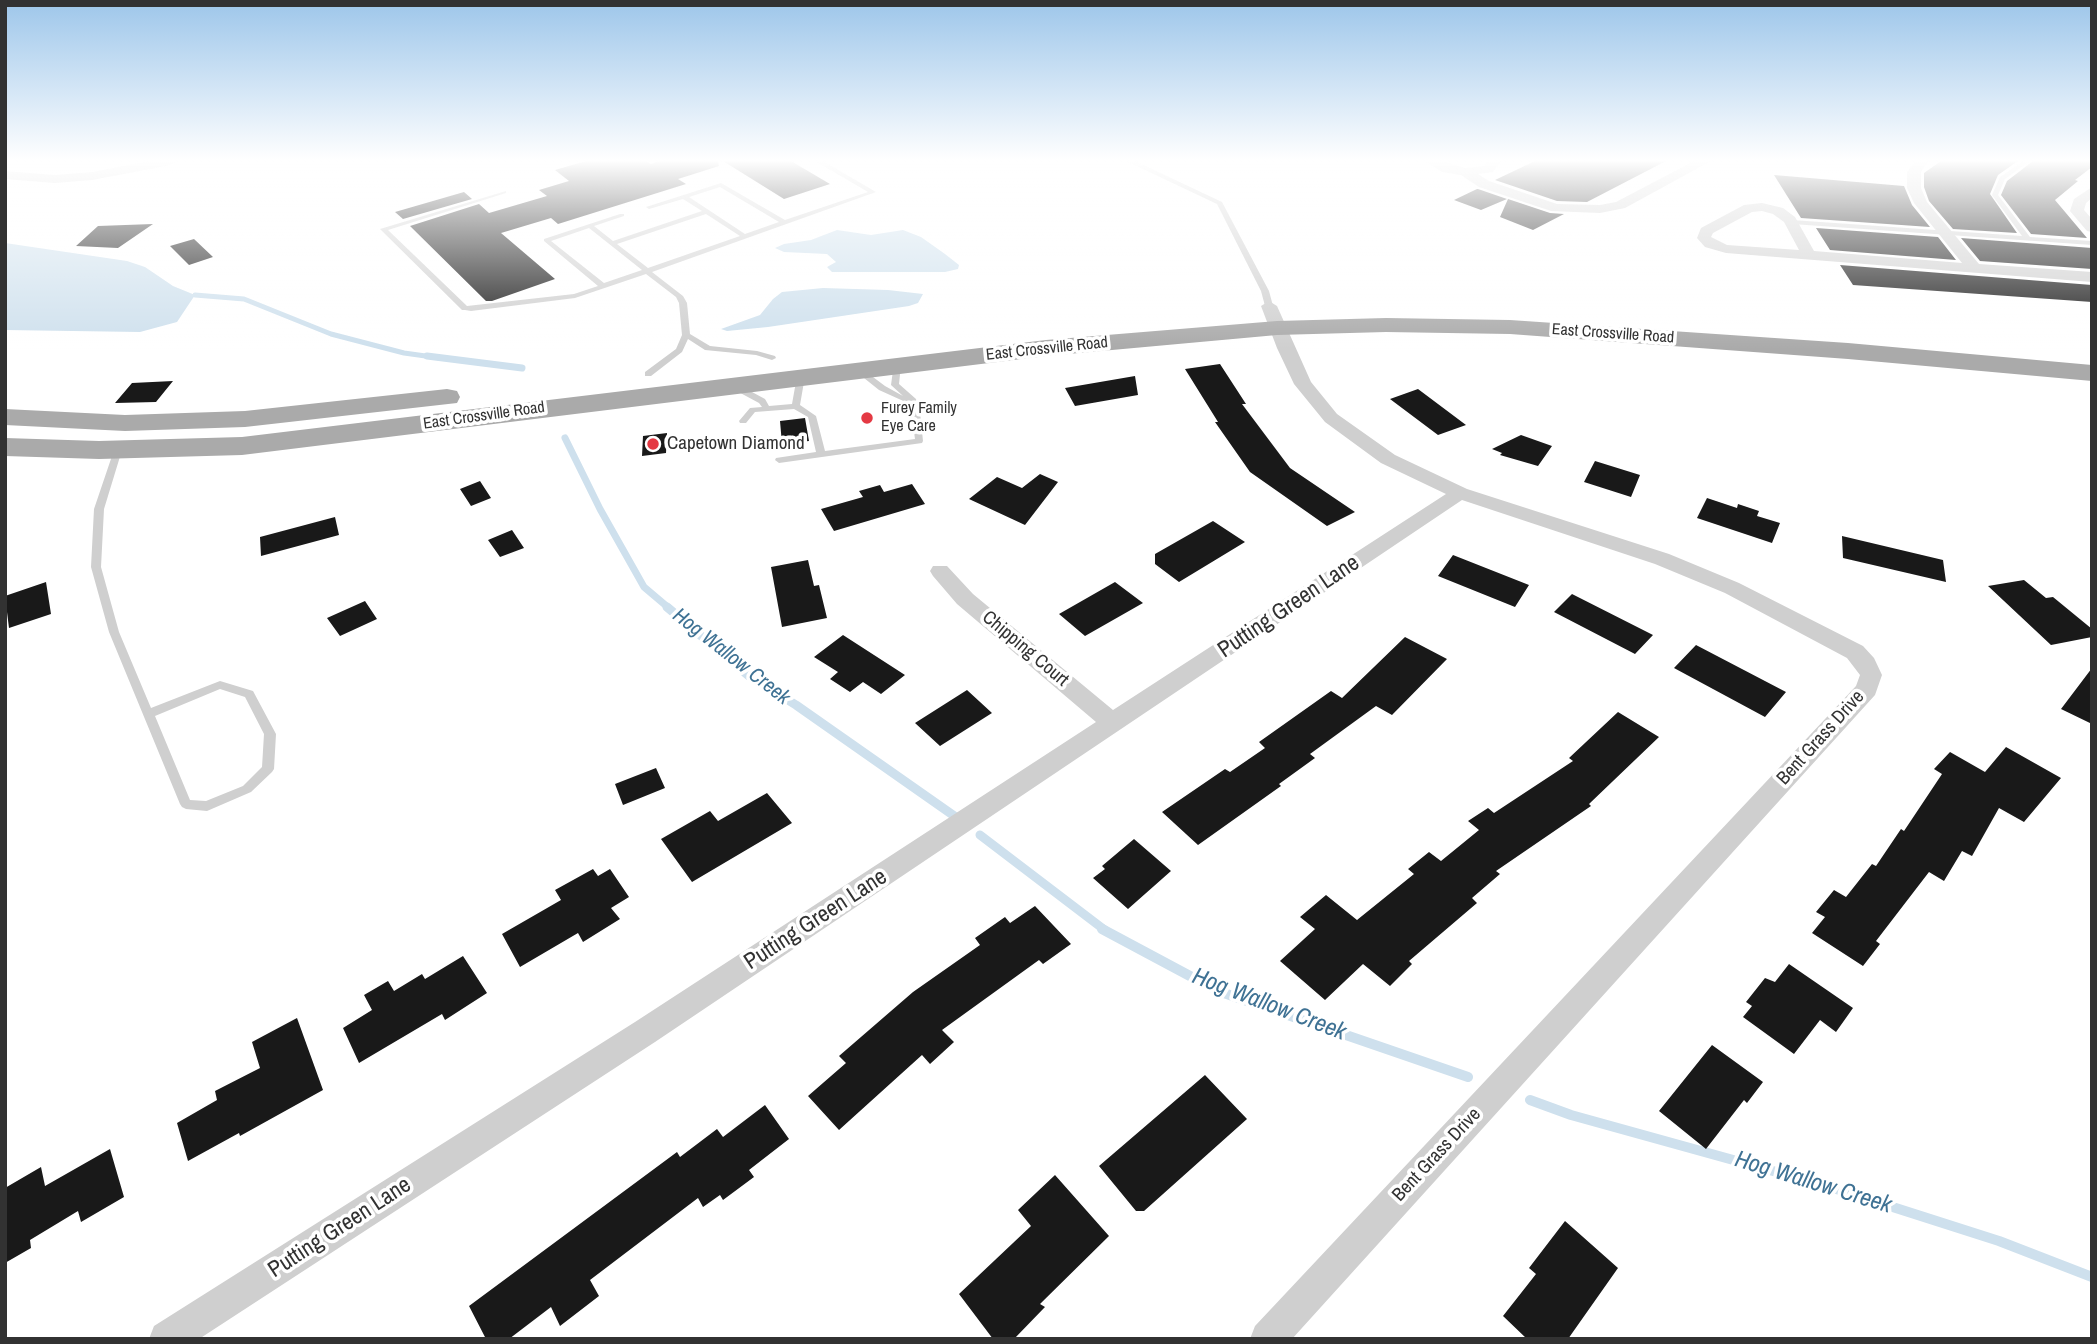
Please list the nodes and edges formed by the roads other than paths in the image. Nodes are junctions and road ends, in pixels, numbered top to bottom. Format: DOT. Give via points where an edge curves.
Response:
graph roads {
  1 [pos="400,224"];
  2 [pos="597,224"];
  3 [pos="671,224"];
  4 [pos="725,224"];
  5 [pos="783,224"];
  6 [pos="1230,224"];
  7 [pos="1720,224"];
  8 [pos="1793,224"];
  9 [pos="1814,224"];
  10 [pos="1937,224"];
  11 [pos="2017,224"];
  12 [pos="590,226"];
  13 [pos="1946,234"];
  14 [pos="745,237"];
  15 [pos="2028,239"];
  16 [pos="612,243"];
  17 [pos="2092,243"];
  18 [pos="1809,256"];
  19 [pos="1974,268"];
  20 [pos="647,271"];
  21 [pos="2092,277"];
  22 [pos="603,286"];
  23 [pos="1273,317"];
  24 [pos="686,335"];
  25 [pos="2092,350"];
  26 [pos="772,358"];
  27 [pos="897,365"];
  28 [pos="857,369"];
  29 [pos="2092,373"];
  30 [pos="648,374"];
  31 [pos="801,376"];
  32 [pos="730,384"];
  33 [pos="912,403"];
  34 [pos="796,406"];
  35 [pos="768,409"];
  36 [pos="5,417"];
  37 [pos="743,421"];
  38 [pos="5,447"];
  39 [pos="118,450"];
  40 [pos="821,454"];
  41 [pos="779,460"];
  42 [pos="1460,493"];
  43 [pos="940,571"];
  44 [pos="148,714"];
  45 [pos="1113,723"];
  46 [pos="167,1339"];
  47 [pos="1268,1339"];
  1 -- 22 [label="lane" via="383,229 465,308 575,296"];
  2 -- 12 [label="lane"];
  3 -- 16 [label="lane"];
  4 -- 14 [label="lane"];
  5 -- 14 [label="lane"];
  6 -- 23 [label="lane" via="1265,291"];
  7 -- 18 [label="street" via="1706,231 1704,238 1710,244"];
  8 -- 18 [label="street"];
  9 -- 13 [label="lane"];
  10 -- 13 [label="street"];
  11 -- 15 [label="lane"];
  12 -- 16 [label="lane"];
  12 -- 22 [label="lane" via="546,240"];
  13 -- 15 [label="lane"];
  13 -- 19 [label="street"];
  14 -- 20 [label="lane"];
  15 -- 17 [label="lane"];
  16 -- 20 [label="lane"];
  18 -- 19 [label="street"];
  19 -- 21 [label="street"];
  20 -- 22 [label="lane"];
  20 -- 24 [label="lane" via="679,296"];
  23 -- 25 [label="main road, East Crossville Road" via="1446,305"];
  23 -- 26 [label="main road, East Crossville Road" via="1039,324"];
  23 -- 27 [label="main road, East Crossville Road"];
  23 -- 29 [label="main road, East Crossville Road" via="1510,327"];
  23 -- 42 [label="street, Bent Grass Drive" via="1303,384 1331,418 1388,459"];
  24 -- 26 [label="lane" via="708,348"];
  24 -- 30 [label="lane" via="678,350"];
  26 -- 30 [label="main road, East Crossville Road"];
  27 -- 28 [label="main road, East Crossville Road"];
  27 -- 33 [label="lane" via="895,385"];
  28 -- 31 [label="main road, East Crossville Road"];
  28 -- 33 [label="lane"];
  30 -- 36 [label="main road, East Crossville Road" via="245,419 125,423"];
  31 -- 32 [label="main road, East Crossville Road"];
  31 -- 34 [label="lane"];
  32 -- 35 [label="lane"];
  32 -- 39 [label="main road, East Crossville Road" via="319,438"];
  33 -- 40 [label="lane" via="919,441"];
  34 -- 35 [label="lane"];
  34 -- 40 [label="lane" via="812,416"];
  35 -- 37 [label="lane" via="753,411"];
  38 -- 39 [label="main road, East Crossville Road"];
  39 -- 44 [label="lane" via="99,509 96,567 114,632"];
  40 -- 41 [label="lane"];
  42 -- 45 [label="street, Putting Green Lane"];
  42 -- 47 [label="street, Bent Grass Drive" via="1662,559 1732,588 1855,652 1871,676 1867,689"];
  43 -- 45 [label="street, Chipping Court" via="965,599"];
  44 -- 44 [label="lane" via="186,804 207,806 247,789 268,769 270,734 249,694 220,685"];
  45 -- 46 [label="street, Putting Green Lane" via="645,1032"];
}
